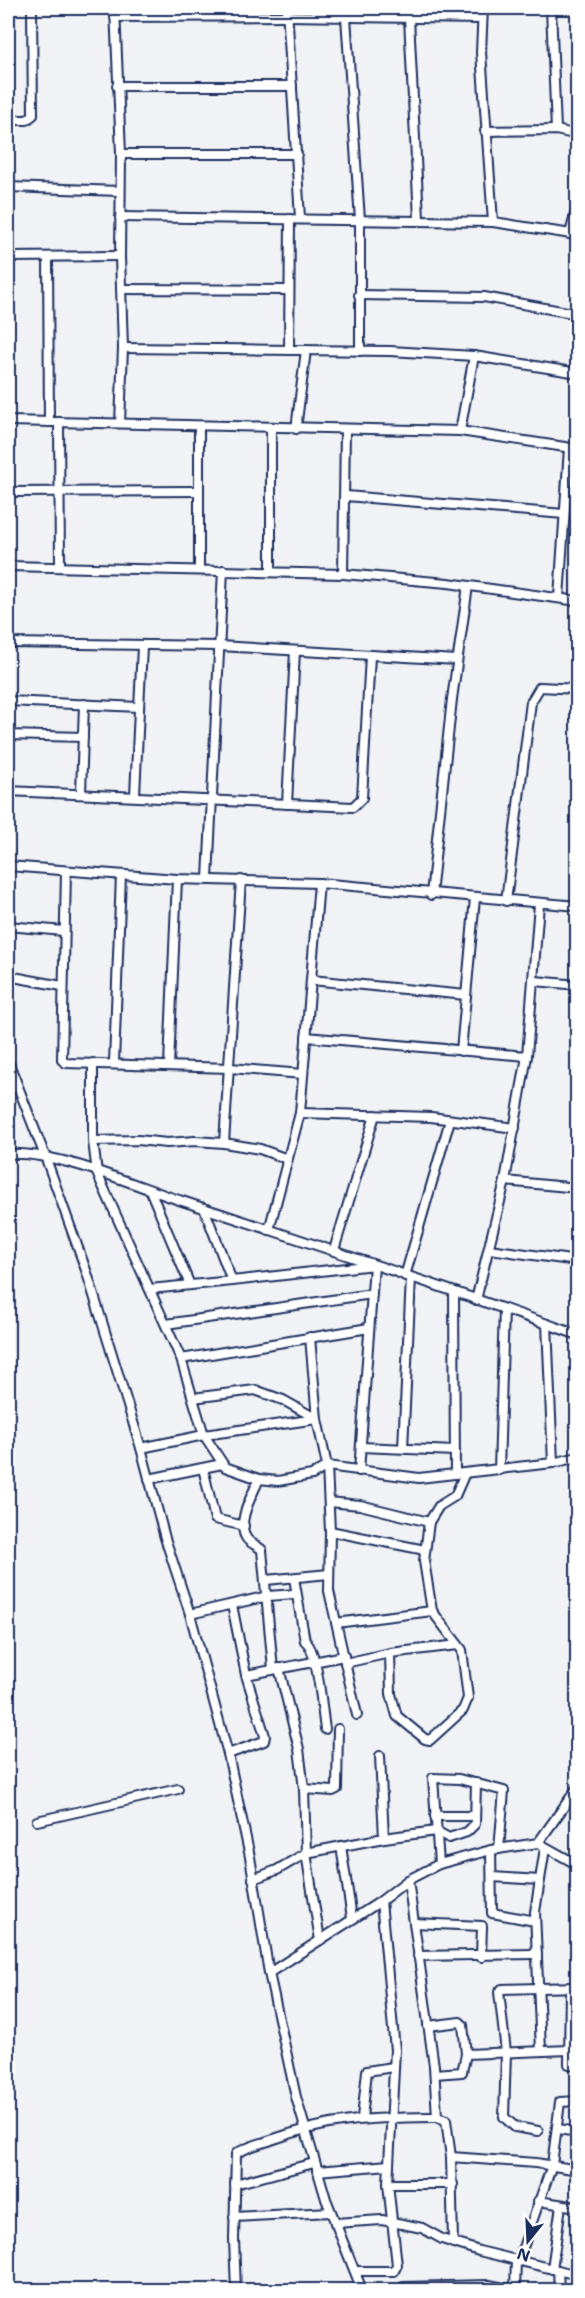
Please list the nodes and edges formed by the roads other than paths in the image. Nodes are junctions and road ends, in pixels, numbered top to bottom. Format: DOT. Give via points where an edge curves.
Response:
graph roads {
  1 [pos="32,8"];
  2 [pos="115,8"];
  3 [pos="483,8"];
  4 [pos="551,8"];
  5 [pos="287,12"];
  6 [pos="115,17"];
  7 [pos="346,17"];
  8 [pos="409,18"];
  9 [pos="481,19"];
  10 [pos="117,86"];
  11 [pos="292,86"];
  12 [pos="8,120"];
  13 [pos="556,130"];
  14 [pos="485,131"];
  15 [pos="578,135"];
  16 [pos="121,154"];
  17 [pos="297,154"];
  18 [pos="8,187"];
  19 [pos="120,191"];
  20 [pos="578,203"];
  21 [pos="120,217"];
  22 [pos="300,218"];
  23 [pos="290,219"];
  24 [pos="419,219"];
  25 [pos="360,220"];
  26 [pos="493,222"];
  27 [pos="574,234"];
  28 [pos="120,256"];
  29 [pos="8,257"];
  30 [pos="48,257"];
  31 [pos="121,290"];
  32 [pos="289,290"];
  33 [pos="359,295"];
  34 [pos="578,314"];
  35 [pos="123,348"];
  36 [pos="289,350"];
  37 [pos="306,350"];
  38 [pos="360,351"];
  39 [pos="474,356"];
  40 [pos="578,373"];
  41 [pos="8,421"];
  42 [pos="49,422"];
  43 [pos="59,422"];
  44 [pos="120,423"];
  45 [pos="199,426"];
  46 [pos="271,429"];
  47 [pos="296,429"];
  48 [pos="345,430"];
  49 [pos="460,431"];
  50 [pos="573,449"];
  51 [pos="199,491"];
  52 [pos="8,492"];
  53 [pos="60,492"];
  54 [pos="346,496"];
  55 [pos="564,514"];
  56 [pos="8,566"];
  57 [pos="60,566"];
  58 [pos="199,569"];
  59 [pos="223,570"];
  60 [pos="271,572"];
  61 [pos="343,574"];
  62 [pos="468,586"];
  63 [pos="559,598"];
  64 [pos="578,601"];
  65 [pos="8,643"];
  66 [pos="142,646"];
  67 [pos="219,646"];
  68 [pos="295,651"];
  69 [pos="370,656"];
  70 [pos="457,660"];
  71 [pos="578,688"];
  72 [pos="8,701"];
  73 [pos="84,704"];
  74 [pos="139,707"];
  75 [pos="8,735"];
  76 [pos="83,737"];
  77 [pos="8,791"];
  78 [pos="81,793"];
  79 [pos="135,795"];
  80 [pos="212,799"];
  81 [pos="287,804"];
  82 [pos="8,866"];
  83 [pos="66,872"];
  84 [pos="121,875"];
  85 [pos="177,879"];
  86 [pos="208,879"];
  87 [pos="241,880"];
  88 [pos="319,883"];
  89 [pos="431,895"];
  90 [pos="475,898"];
  91 [pos="506,901"];
  92 [pos="539,904"];
  93 [pos="578,906"];
  94 [pos="8,926"];
  95 [pos="64,931"];
  96 [pos="8,976"];
  97 [pos="311,980"];
  98 [pos="535,981"];
  99 [pos="578,985"];
  100 [pos="62,986"];
  101 [pos="466,995"];
  102 [pos="306,1037"];
  103 [pos="461,1051"];
  104 [pos="527,1056"];
  105 [pos="8,1061"];
  106 [pos="93,1063"];
  107 [pos="114,1064"];
  108 [pos="169,1065"];
  109 [pos="230,1068"];
  110 [pos="303,1074"];
  111 [pos="18,1087"];
  112 [pos="8,1089"];
  113 [pos="300,1113"];
  114 [pos="375,1115"];
  115 [pos="450,1120"];
  116 [pos="515,1128"];
  117 [pos="93,1141"];
  118 [pos="224,1143"];
  119 [pos="8,1154"];
  120 [pos="45,1156"];
  121 [pos="287,1160"];
  122 [pos="97,1173"];
  123 [pos="505,1181"];
  124 [pos="578,1188"];
  125 [pos="150,1190"];
  126 [pos="204,1208"];
  127 [pos="269,1230"];
  128 [pos="489,1249"];
  129 [pos="334,1250"];
  130 [pos="578,1261"];
  131 [pos="374,1265"];
  132 [pos="408,1277"];
  133 [pos="232,1281"];
  134 [pos="190,1285"];
  135 [pos="150,1289"];
  136 [pos="454,1292"];
  137 [pos="372,1294"];
  138 [pos="476,1300"];
  139 [pos="504,1309"];
  140 [pos="166,1324"];
  141 [pos="547,1324"];
  142 [pos="369,1328"];
  143 [pos="578,1335"];
  144 [pos="310,1337"];
  145 [pos="181,1359"];
  146 [pos="193,1398"];
  147 [pos="317,1419"];
  148 [pos="204,1435"];
  149 [pos="361,1447"];
  150 [pos="141,1448"];
  151 [pos="403,1448"];
  152 [pos="455,1450"];
  153 [pos="578,1457"];
  154 [pos="553,1463"];
  155 [pos="222,1464"];
  156 [pos="327,1466"];
  157 [pos="203,1468"];
  158 [pos="499,1470"];
  159 [pos="359,1471"];
  160 [pos="465,1473"];
  161 [pos="455,1474"];
  162 [pos="149,1479"];
  163 [pos="259,1479"];
  164 [pos="329,1502"];
  165 [pos="429,1522"];
  166 [pos="244,1526"];
  167 [pos="330,1531"];
  168 [pos="425,1550"];
  169 [pos="329,1574"];
  170 [pos="294,1578"];
  171 [pos="266,1580"];
  172 [pos="296,1594"];
  173 [pos="268,1596"];
  174 [pos="232,1605"];
  175 [pos="432,1611"];
  176 [pos="190,1614"];
  177 [pos="336,1623"];
  178 [pos="458,1645"];
  179 [pos="390,1653"];
  180 [pos="345,1659"];
  181 [pos="315,1661"];
  182 [pos="276,1668"];
  183 [pos="246,1676"];
  184 [pos="357,1715"];
  185 [pos="325,1729"];
  186 [pos="338,1729"];
  187 [pos="228,1754"];
  188 [pos="380,1756"];
  189 [pos="476,1783"];
  190 [pos="578,1787"];
  191 [pos="178,1789"];
  192 [pos="304,1789"];
  193 [pos="435,1816"];
  194 [pos="474,1816"];
  195 [pos="37,1821"];
  196 [pos="436,1831"];
  197 [pos="384,1838"];
  198 [pos="542,1845"];
  199 [pos="341,1846"];
  200 [pos="495,1849"];
  201 [pos="306,1853"];
  202 [pos="439,1864"];
  203 [pos="578,1865"];
  204 [pos="492,1877"];
  205 [pos="254,1879"];
  206 [pos="408,1880"];
  207 [pos="540,1880"];
  208 [pos="381,1901"];
  209 [pos="352,1918"];
  210 [pos="535,1921"];
  211 [pos="414,1923"];
  212 [pos="320,1940"];
  213 [pos="537,1954"];
  214 [pos="418,1956"];
  215 [pos="481,1957"];
  216 [pos="269,1974"];
  217 [pos="574,1987"];
  218 [pos="539,1988"];
  219 [pos="428,2026"];
  220 [pos="568,2050"];
  221 [pos="541,2051"];
  222 [pos="506,2052"];
  223 [pos="466,2054"];
  224 [pos="578,2065"];
  225 [pos="393,2067"];
  226 [pos="435,2074"];
  227 [pos="578,2101"];
  228 [pos="437,2117"];
  229 [pos="362,2118"];
  230 [pos="393,2118"];
  231 [pos="305,2128"];
  232 [pos="558,2129"];
  233 [pos="538,2131"];
  234 [pos="578,2132"];
  235 [pos="451,2157"];
  236 [pos="389,2165"];
  237 [pos="552,2165"];
  238 [pos="316,2167"];
  239 [pos="578,2170"];
  240 [pos="235,2184"];
  241 [pos="388,2184"];
  242 [pos="453,2184"];
  243 [pos="538,2201"];
  244 [pos="561,2205"];
  245 [pos="578,2207"];
  246 [pos="331,2212"];
  247 [pos="234,2217"];
  248 [pos="392,2222"];
  249 [pos="335,2223"];
  250 [pos="453,2243"];
  251 [pos="516,2260"];
  252 [pos="555,2270"];
  253 [pos="356,2271"];
  254 [pos="578,2275"];
  255 [pos="236,2290"];
  256 [pos="362,2290"];
  257 [pos="400,2290"];
  258 [pos="515,2290"];
  259 [pos="559,2290"];
  1 -- 12 [label="street" via="33,115 27,120"];
  2 -- 6 [label="street"];
  3 -- 9 [label="street"];
  4 -- 13 [label="street"];
  5 -- 6 [label="street"];
  5 -- 7 [label="street"];
  5 -- 11 [label="street"];
  6 -- 10 [label="street"];
  7 -- 8 [label="street"];
  7 -- 25 [label="street"];
  8 -- 9 [label="street"];
  8 -- 24 [label="street"];
  9 -- 14 [label="street"];
  10 -- 11 [label="street"];
  10 -- 16 [label="street"];
  11 -- 17 [label="street"];
  13 -- 14 [label="street"];
  13 -- 15 [label="street"];
  14 -- 26 [label="street"];
  16 -- 17 [label="street"];
  16 -- 19 [label="street"];
  17 -- 22 [label="street"];
  18 -- 19 [label="street"];
  19 -- 21 [label="street"];
  20 -- 27 [label="street"];
  21 -- 23 [label="street"];
  21 -- 28 [label="street"];
  22 -- 23 [label="street"];
  22 -- 25 [label="street"];
  23 -- 32 [label="street"];
  24 -- 25 [label="street"];
  24 -- 26 [label="street"];
  25 -- 33 [label="street"];
  26 -- 27 [label="street"];
  28 -- 30 [label="street"];
  28 -- 31 [label="street"];
  29 -- 30 [label="street"];
  30 -- 42 [label="street"];
  31 -- 32 [label="street"];
  31 -- 35 [label="street"];
  32 -- 36 [label="street"];
  33 -- 34 [label="street" via="484,297"];
  33 -- 38 [label="street"];
  35 -- 36 [label="street"];
  35 -- 44 [label="street"];
  36 -- 37 [label="street"];
  37 -- 38 [label="street"];
  37 -- 47 [label="street"];
  38 -- 39 [label="street"];
  39 -- 40 [label="street"];
  39 -- 49 [label="street"];
  41 -- 42 [label="street"];
  42 -- 43 [label="street"];
  43 -- 44 [label="street"];
  43 -- 53 [label="street"];
  44 -- 45 [label="street"];
  45 -- 46 [label="street"];
  45 -- 51 [label="street"];
  46 -- 47 [label="street"];
  46 -- 60 [label="street"];
  47 -- 48 [label="street"];
  48 -- 49 [label="street"];
  48 -- 54 [label="street"];
  49 -- 50 [label="street"];
  50 -- 55 [label="street"];
  51 -- 53 [label="street"];
  51 -- 58 [label="street"];
  52 -- 53 [label="street"];
  53 -- 57 [label="street"];
  54 -- 55 [label="street"];
  54 -- 61 [label="street"];
  55 -- 63 [label="street"];
  56 -- 57 [label="street"];
  57 -- 58 [label="street"];
  58 -- 59 [label="street"];
  59 -- 60 [label="street"];
  59 -- 67 [label="street"];
  60 -- 61 [label="street"];
  61 -- 62 [label="street"];
  62 -- 63 [label="street"];
  62 -- 70 [label="street"];
  63 -- 64 [label="street"];
  65 -- 66 [label="street"];
  66 -- 67 [label="street"];
  66 -- 74 [label="street"];
  67 -- 68 [label="street"];
  67 -- 80 [label="street"];
  68 -- 69 [label="street"];
  68 -- 81 [label="street"];
  69 -- 70 [label="street"];
  69 -- 81 [label="street" via="362,798 353,807 345,808"];
  70 -- 89 [label="street"];
  71 -- 91 [label="street" via="540,687 531,702"];
  72 -- 73 [label="street"];
  73 -- 74 [label="street"];
  73 -- 76 [label="street"];
  74 -- 79 [label="street"];
  75 -- 76 [label="street"];
  76 -- 78 [label="street"];
  77 -- 78 [label="street"];
  78 -- 79 [label="street"];
  79 -- 80 [label="street"];
  80 -- 81 [label="street"];
  80 -- 86 [label="street"];
  82 -- 83 [label="street"];
  83 -- 84 [label="street"];
  83 -- 95 [label="street"];
  84 -- 85 [label="street"];
  84 -- 107 [label="street"];
  85 -- 86 [label="street"];
  85 -- 108 [label="street"];
  86 -- 87 [label="street"];
  87 -- 88 [label="street"];
  87 -- 109 [label="street"];
  88 -- 89 [label="street"];
  88 -- 97 [label="street"];
  89 -- 90 [label="street"];
  90 -- 91 [label="street"];
  90 -- 101 [label="street"];
  91 -- 92 [label="street"];
  92 -- 93 [label="street"];
  92 -- 98 [label="street"];
  94 -- 95 [label="street"];
  95 -- 100 [label="street"];
  96 -- 100 [label="street"];
  97 -- 101 [label="street"];
  97 -- 102 [label="street"];
  98 -- 99 [label="street"];
  98 -- 104 [label="street"];
  100 -- 106 [label="street" via="62,1060"];
  101 -- 103 [label="street"];
  102 -- 103 [label="street"];
  102 -- 110 [label="street"];
  103 -- 104 [label="street"];
  104 -- 116 [label="street"];
  105 -- 111 [label="street"];
  106 -- 107 [label="street"];
  106 -- 117 [label="street"];
  107 -- 108 [label="street"];
  108 -- 109 [label="street"];
  109 -- 110 [label="street"];
  109 -- 118 [label="street"];
  110 -- 113 [label="street"];
  111 -- 112 [label="street"];
  111 -- 120 [label="street"];
  113 -- 114 [label="street"];
  113 -- 121 [label="street"];
  114 -- 115 [label="street"];
  114 -- 129 [label="street"];
  115 -- 116 [label="street"];
  115 -- 132 [label="street"];
  116 -- 123 [label="street"];
  117 -- 118 [label="street"];
  117 -- 122 [label="street"];
  118 -- 121 [label="street" via="260,1149"];
  119 -- 120 [label="street"];
  120 -- 122 [label="street"];
  120 -- 150 [label="street" via="87,1273"];
  121 -- 127 [label="street"];
  122 -- 125 [label="street"];
  122 -- 135 [label="street"];
  123 -- 124 [label="street"];
  123 -- 128 [label="street"];
  125 -- 126 [label="street"];
  125 -- 134 [label="street"];
  126 -- 127 [label="street"];
  126 -- 133 [label="street"];
  127 -- 129 [label="street"];
  128 -- 130 [label="street"];
  128 -- 138 [label="street"];
  129 -- 131 [label="street"];
  131 -- 132 [label="street"];
  131 -- 133 [label="street"];
  131 -- 137 [label="street"];
  132 -- 136 [label="street"];
  132 -- 151 [label="street"];
  133 -- 134 [label="street"];
  134 -- 135 [label="street"];
  135 -- 140 [label="street"];
  136 -- 138 [label="street"];
  136 -- 152 [label="street"];
  137 -- 140 [label="street"];
  137 -- 142 [label="street"];
  138 -- 139 [label="street"];
  139 -- 141 [label="street"];
  139 -- 158 [label="street"];
  140 -- 145 [label="street"];
  141 -- 143 [label="street"];
  141 -- 154 [label="street"];
  142 -- 144 [label="street"];
  142 -- 149 [label="street"];
  144 -- 145 [label="street"];
  144 -- 147 [label="street"];
  145 -- 146 [label="street"];
  146 -- 147 [label="street" via="255,1390"];
  146 -- 148 [label="street"];
  147 -- 148 [label="street"];
  147 -- 156 [label="street"];
  148 -- 150 [label="street"];
  148 -- 155 [label="street"];
  149 -- 151 [label="street"];
  149 -- 159 [label="street"];
  150 -- 162 [label="street"];
  151 -- 152 [label="street"];
  152 -- 161 [label="street"];
  153 -- 154 [label="street"];
  154 -- 158 [label="street"];
  155 -- 157 [label="street"];
  155 -- 163 [label="street"];
  156 -- 159 [label="street"];
  156 -- 163 [label="street" via="319,1473 293,1479"];
  156 -- 164 [label="street"];
  157 -- 162 [label="street"];
  157 -- 166 [label="street" via="215,1519"];
  158 -- 160 [label="street"];
  159 -- 161 [label="street" via="419,1478"];
  160 -- 161 [label="street"];
  160 -- 165 [label="street" via="455,1496 439,1506"];
  162 -- 176 [label="street"];
  163 -- 166 [label="street" via="245,1512"];
  164 -- 165 [label="street" via="360,1505"];
  164 -- 167 [label="street"];
  165 -- 168 [label="street"];
  166 -- 171 [label="street" via="248,1540 262,1550"];
  167 -- 168 [label="street"];
  167 -- 169 [label="street"];
  168 -- 175 [label="street"];
  169 -- 170 [label="street"];
  169 -- 177 [label="street"];
  170 -- 171 [label="street"];
  170 -- 172 [label="street"];
  171 -- 173 [label="street"];
  172 -- 173 [label="street"];
  172 -- 181 [label="street" via="305,1641"];
  173 -- 174 [label="street"];
  173 -- 182 [label="street"];
  174 -- 176 [label="street"];
  174 -- 183 [label="street"];
  175 -- 177 [label="street"];
  175 -- 178 [label="street"];
  176 -- 187 [label="street"];
  177 -- 180 [label="street"];
  178 -- 179 [label="street"];
  178 -- 179 [label="street" via="463,1656 467,1704 428,1740 397,1716 391,1694"];
  179 -- 180 [label="street"];
  180 -- 181 [label="street"];
  180 -- 184 [label="street"];
  181 -- 182 [label="street"];
  181 -- 185 [label="street"];
  182 -- 183 [label="street"];
  182 -- 192 [label="street" via="297,1745"];
  183 -- 187 [label="street" via="264,1738"];
  186 -- 192 [label="street" via="337,1789"];
  187 -- 205 [label="street"];
  188 -- 197 [label="street"];
  189 -- 193 [label="street" via="433,1778"];
  189 -- 194 [label="street"];
  189 -- 200 [label="street" via="504,1791"];
  190 -- 198 [label="street"];
  191 -- 195 [label="street"];
  192 -- 201 [label="street"];
  193 -- 194 [label="street"];
  193 -- 196 [label="street"];
  194 -- 196 [label="street" via="472,1828 461,1835 449,1838"];
  196 -- 197 [label="street"];
  196 -- 202 [label="street"];
  197 -- 199 [label="street"];
  198 -- 200 [label="street"];
  198 -- 203 [label="street"];
  198 -- 207 [label="street"];
  199 -- 201 [label="street"];
  199 -- 209 [label="street"];
  200 -- 202 [label="street"];
  200 -- 204 [label="street"];
  201 -- 205 [label="street"];
  201 -- 212 [label="street"];
  202 -- 206 [label="street"];
  204 -- 207 [label="street"];
  204 -- 210 [label="street" via="493,1914"];
  205 -- 216 [label="street"];
  206 -- 208 [label="street"];
  206 -- 211 [label="street"];
  207 -- 210 [label="street"];
  208 -- 209 [label="street"];
  208 -- 225 [label="street" via="394,2034"];
  209 -- 212 [label="street"];
  210 -- 213 [label="street"];
  211 -- 214 [label="street"];
  211 -- 215 [label="street" via="482,1926"];
  212 -- 216 [label="street"];
  213 -- 215 [label="street"];
  213 -- 218 [label="street"];
  214 -- 215 [label="street"];
  214 -- 219 [label="street"];
  216 -- 231 [label="street"];
  217 -- 218 [label="street"];
  217 -- 220 [label="street"];
  218 -- 221 [label="street"];
  218 -- 222 [label="street" via="499,1992"];
  219 -- 223 [label="street" via="462,2024"];
  219 -- 226 [label="street"];
  220 -- 221 [label="street"];
  220 -- 224 [label="street" via="569,2065"];
  221 -- 222 [label="street"];
  222 -- 223 [label="street"];
  222 -- 233 [label="street" via="504,2117 515,2127"];
  223 -- 226 [label="street" via="460,2073"];
  225 -- 229 [label="street" via="367,2071"];
  225 -- 230 [label="street"];
  226 -- 228 [label="street"];
  227 -- 232 [label="street" via="560,2101"];
  228 -- 230 [label="street"];
  228 -- 235 [label="street" via="446,2120"];
  229 -- 230 [label="street"];
  229 -- 231 [label="street"];
  230 -- 236 [label="street"];
  231 -- 238 [label="street"];
  231 -- 240 [label="street" via="239,2151 235,2158"];
  232 -- 234 [label="street"];
  232 -- 237 [label="street"];
  235 -- 237 [label="street"];
  235 -- 242 [label="street"];
  236 -- 238 [label="street"];
  236 -- 241 [label="street"];
  237 -- 239 [label="street"];
  237 -- 243 [label="street"];
  238 -- 240 [label="street"];
  238 -- 246 [label="street"];
  240 -- 247 [label="street"];
  241 -- 242 [label="street"];
  241 -- 248 [label="street"];
  242 -- 250 [label="street"];
  243 -- 244 [label="street"];
  243 -- 251 [label="street"];
  244 -- 245 [label="street"];
  244 -- 252 [label="street"];
  246 -- 247 [label="street"];
  246 -- 249 [label="street"];
  247 -- 255 [label="street"];
  248 -- 249 [label="street"];
  248 -- 250 [label="street" via="422,2228"];
  248 -- 253 [label="street" via="397,2268"];
  249 -- 253 [label="street"];
  250 -- 251 [label="street"];
  251 -- 252 [label="street"];
  251 -- 258 [label="street"];
  252 -- 254 [label="street"];
  252 -- 259 [label="street"];
  253 -- 256 [label="street"];
  257 -- 258 [label="street" via="477,2284"];
}
